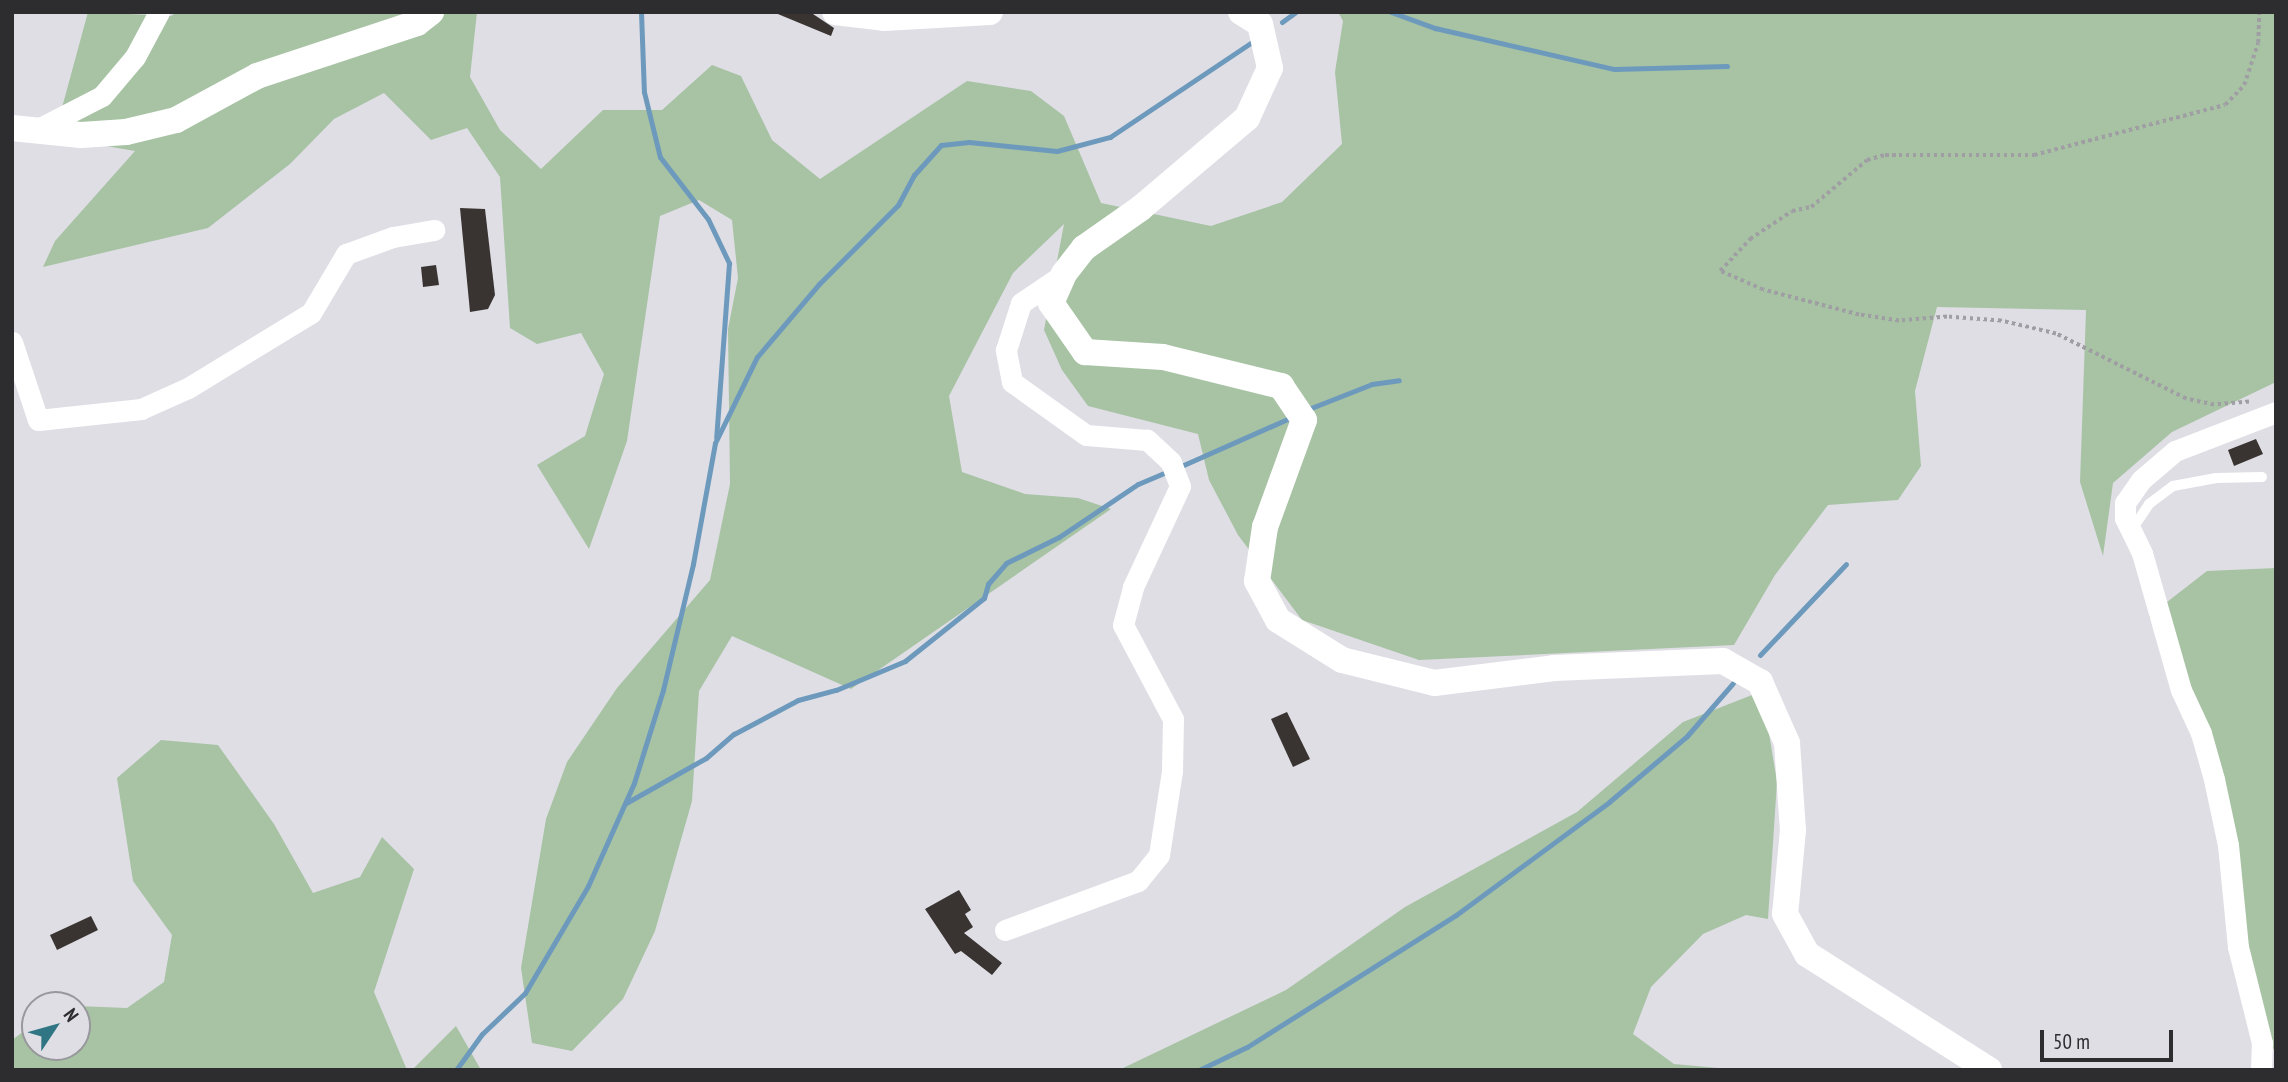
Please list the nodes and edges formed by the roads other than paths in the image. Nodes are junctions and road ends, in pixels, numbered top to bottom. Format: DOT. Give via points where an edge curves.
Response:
graph roads {
  1 [pos="159,12"];
  2 [pos="431,12"];
  3 [pos="835,12"];
  4 [pos="990,12"];
  5 [pos="1241,12"];
  6 [pos="23,130"];
  7 [pos="434,230"];
  8 [pos="1064,274"];
  9 [pos="12,342"];
  10 [pos="2274,413"];
  11 [pos="2262,477"];
  12 [pos="2142,553"];
  13 [pos="1005,930"];
  14 [pos="1989,1070"];
  15 [pos="2261,1070"];
  1 -- 6 [label="street" via="135,57 102,96"];
  2 -- 6 [label="street" via="417,23 257,76 176,120 126,132"];
  3 -- 4 [label="street" via="884,18"];
  5 -- 8 [label="street" via="1260,24 1270,68 1247,118 1141,208 1084,248"];
  7 -- 9 [label="street" via="393,237 346,254 311,313 188,388 141,409 38,420"];
  8 -- 13 [label="street" via="1021,303 1006,350 1012,382 1086,435 1147,440 1171,462 1180,486 1133,587 1123,625 1173,719 1172,771 1159,855 1138,881"];
  8 -- 14 [label="street" via="1051,303 1085,352 1163,357 1281,386 1304,420 1265,527 1257,581 1278,620 1342,660 1434,683 1554,668 1723,661 1760,682 1787,743 1793,830 1785,914 1807,954"];
  10 -- 12 [label="street" via="2189,444 2141,480 2125,503 2125,518"];
  11 -- 12 [label="lane" via="2185,481 2164,491 2135,525"];
  12 -- 15 [label="street" via="2181,690 2201,733 2214,779 2228,845 2238,947 2262,1044"];
}
